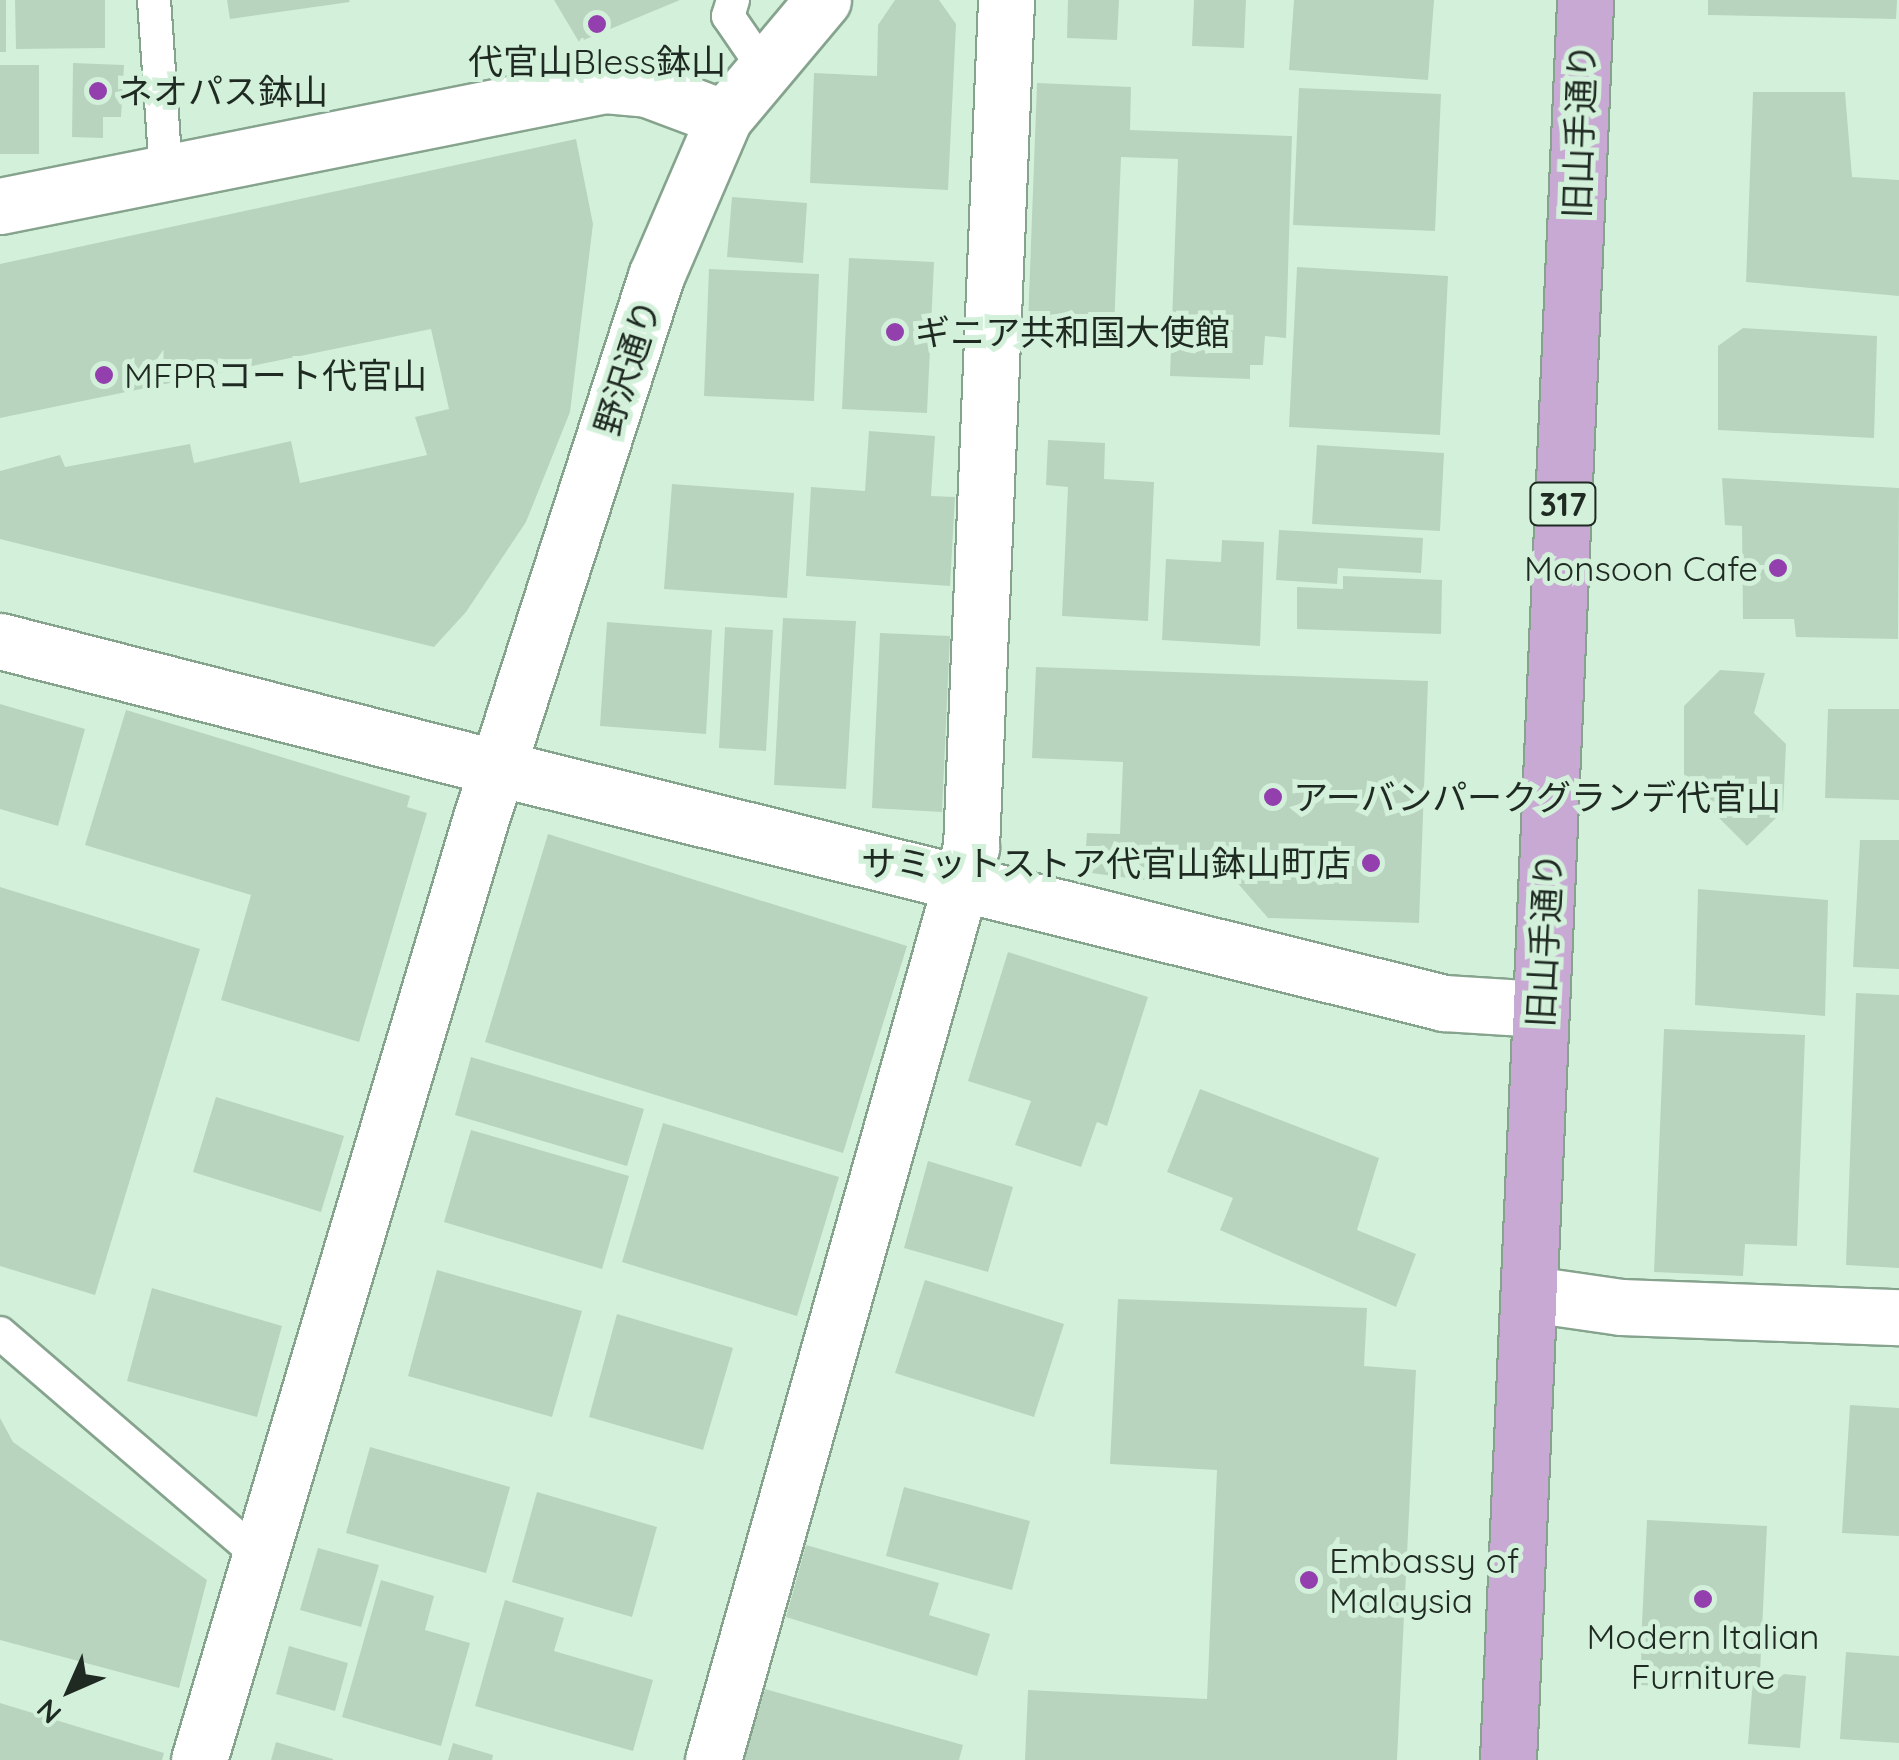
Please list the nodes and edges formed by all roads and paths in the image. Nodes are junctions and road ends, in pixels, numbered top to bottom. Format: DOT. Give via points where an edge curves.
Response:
graph roads {
  1 [pos="154,0"];
  2 [pos="733,0"];
  3 [pos="824,0"];
  4 [pos="1006,0"];
  5 [pos="1584,0"];
  6 [pos="763,67"];
  7 [pos="724,118"];
  8 [pos="166,170"];
  9 [pos="0,206"];
  10 [pos="0,641"];
  11 [pos="498,768"];
  12 [pos="960,883"];
  13 [pos="1540,1008"];
  14 [pos="1531,1294"];
  15 [pos="1899,1317"];
  16 [pos="0,1333"];
  17 [pos="262,1558"];
  18 [pos="199,1760"];
  19 [pos="713,1760"];
  20 [pos="1508,1760"];
  1 -- 8 [label="lane"];
  2 -- 6 [label="lane" via="728,16"];
  3 -- 6 [label="street, 野沢通り"];
  4 -- 12 [label="street" via="971,847"];
  5 -- 13 [label="main road, 旧山手通り / 317"];
  6 -- 7 [label="street, 野沢通り"];
  7 -- 8 [label="street" via="647,89 605,85"];
  7 -- 11 [label="street, 野沢通り" via="656,276"];
  8 -- 9 [label="street"];
  10 -- 11 [label="street"];
  11 -- 12 [label="street"];
  11 -- 17 [label="street, 野沢通り"];
  12 -- 13 [label="street" via="1444,1003"];
  12 -- 19 [label="street"];
  13 -- 14 [label="main road, 旧山手通り / 317"];
  14 -- 15 [label="street" via="1621,1307"];
  14 -- 20 [label="main road, 旧山手通り / 317"];
  16 -- 17 [label="lane"];
  17 -- 18 [label="street, 野沢通り"];
}
